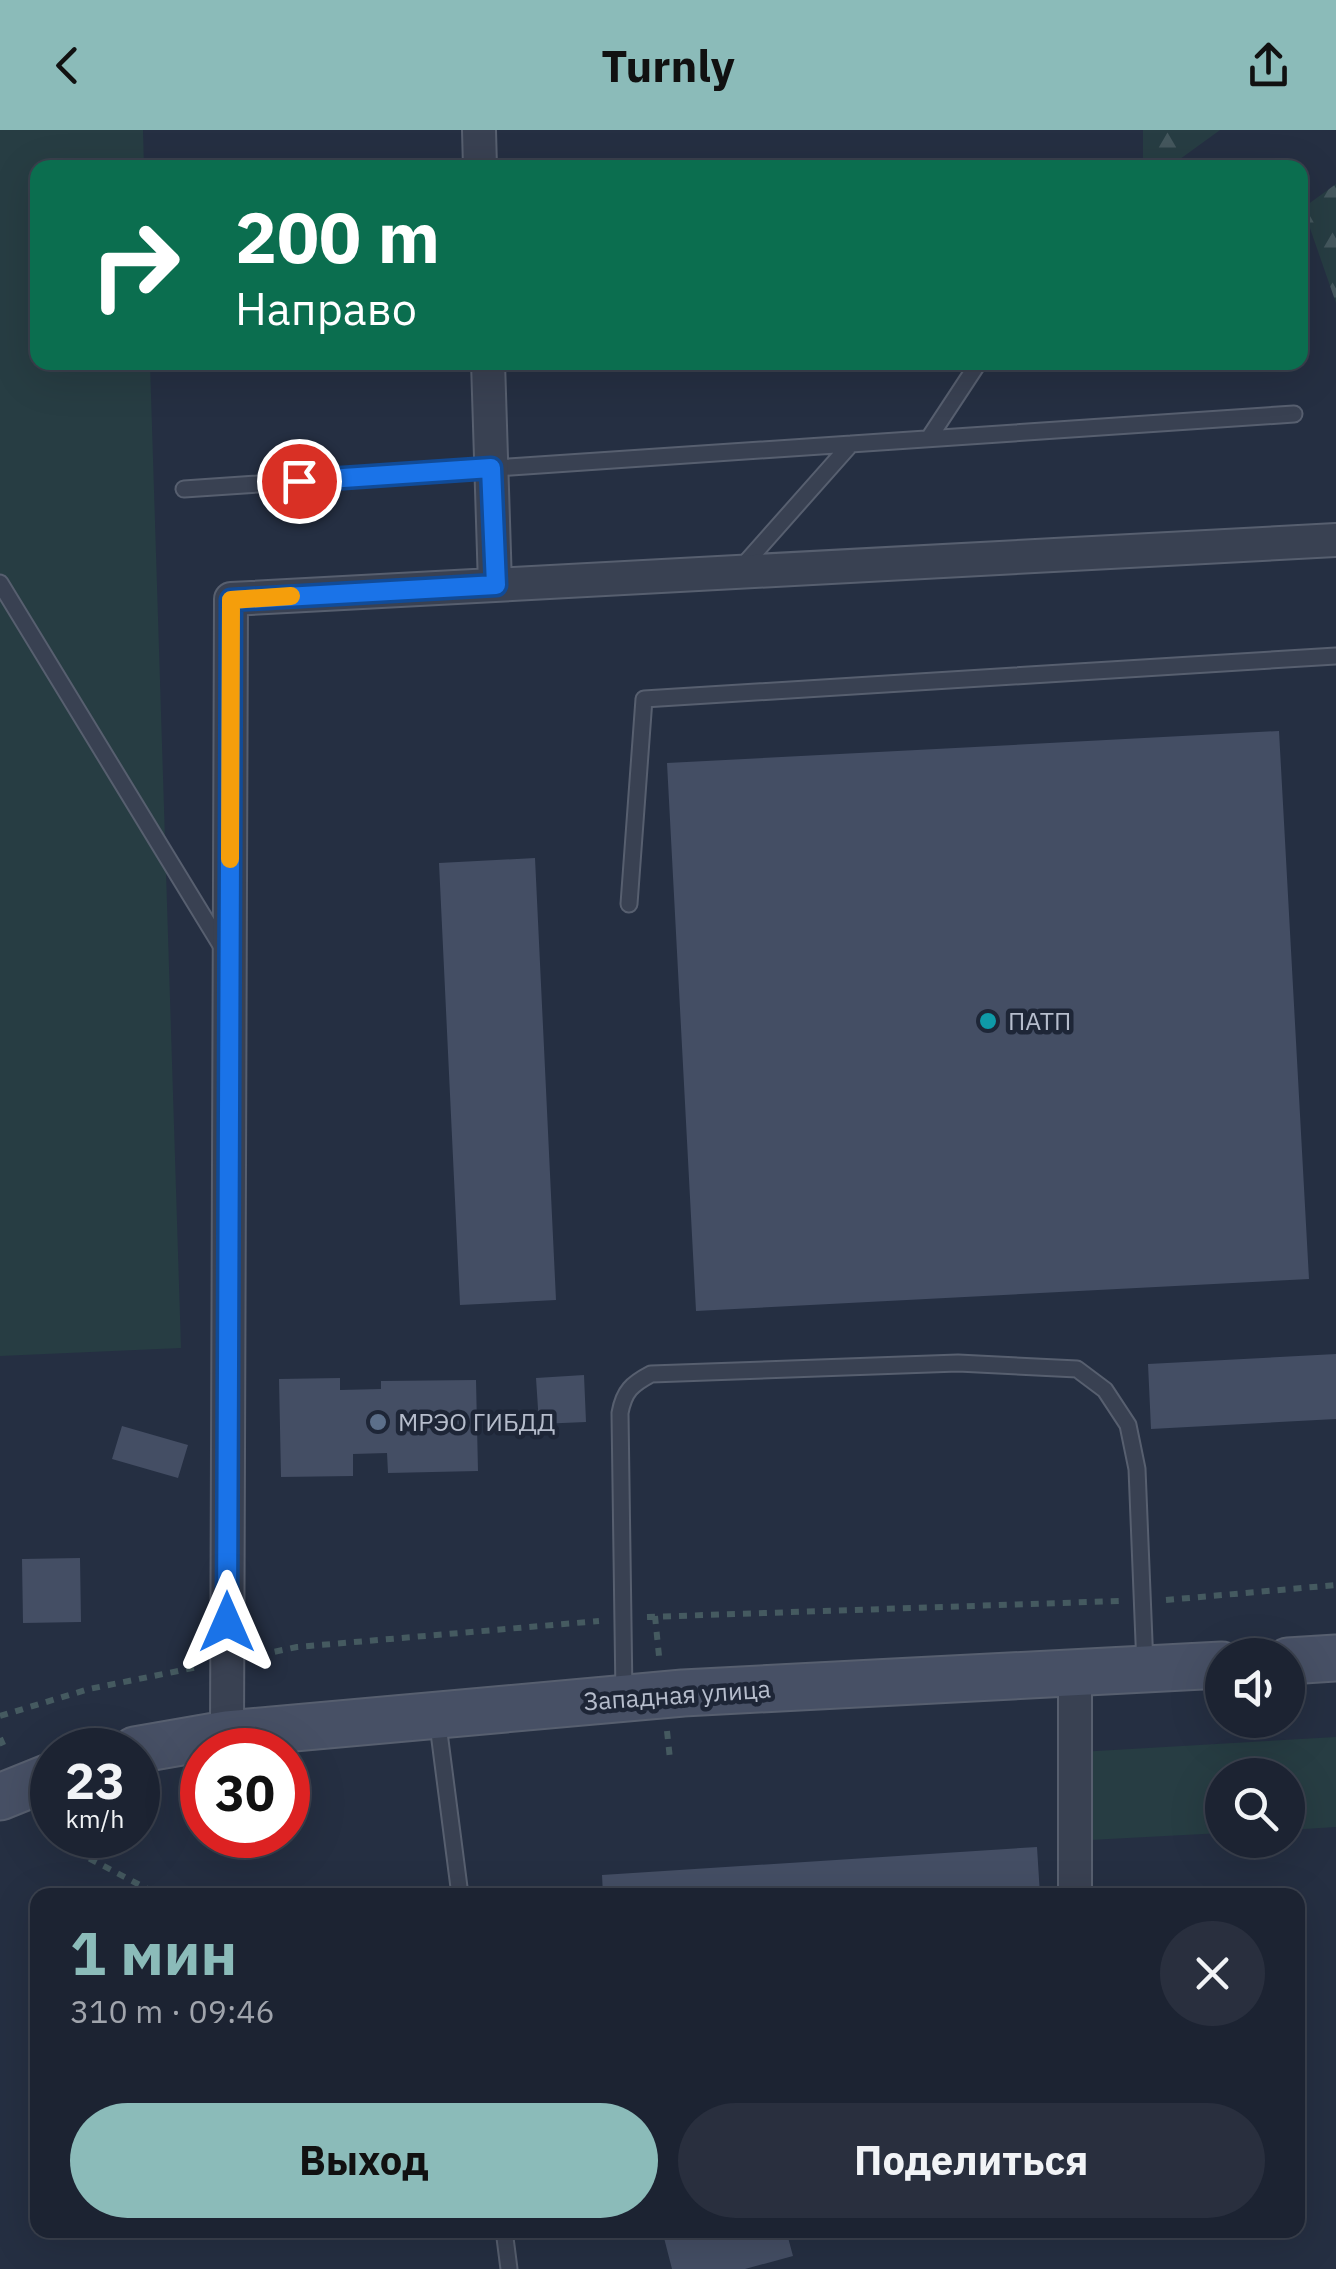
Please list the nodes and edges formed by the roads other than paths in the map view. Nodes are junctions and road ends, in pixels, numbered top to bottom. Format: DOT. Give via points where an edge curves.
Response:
graph roads {
  1 [pos="479,130"];
  2 [pos="480,160"];
  3 [pos="488,370"];
  4 [pos="974,370"];
  5 [pos="1294,414"];
  6 [pos="929,438"];
  7 [pos="851,444"];
  8 [pos="491,468"];
  9 [pos="184,489"];
  10 [pos="1336,540"];
  11 [pos="737,572"];
  12 [pos="0,584"];
  13 [pos="496,585"];
  14 [pos="1336,656"];
  15 [pos="629,904"];
  16 [pos="230,959"];
  17 [pos="1336,1658"];
  18 [pos="1305,1660"];
  19 [pos="1205,1666"];
  20 [pos="1145,1670"];
  21 [pos="1075,1674"];
  22 [pos="624,1698"];
  23 [pos="437,1713"];
  24 [pos="226,1728"];
  25 [pos="286,1728"];
  26 [pos="30,1784"];
  27 [pos="0,1796"];
  28 [pos="459,1888"];
  29 [pos="1075,1888"];
  30 [pos="505,2238"];
  31 [pos="509,2269"];
  1 -- 2 [label="street"];
  3 -- 8 [label="street"];
  4 -- 6 [label="lane"];
  5 -- 6 [label="lane"];
  6 -- 7 [label="lane"];
  7 -- 8 [label="lane"];
  7 -- 11 [label="lane"];
  8 -- 9 [label="lane"];
  8 -- 13 [label="street"];
  10 -- 11 [label="street"];
  11 -- 13 [label="street"];
  12 -- 16 [label="lane"];
  13 -- 16 [label="street" via="231,600"];
  14 -- 15 [label="lane" via="644,699"];
  16 -- 24 [label="street"];
  17 -- 18 [label="main road"];
  19 -- 20 [label="main road, Западная улица"];
  20 -- 21 [label="main road, Западная улица"];
  20 -- 22 [label="lane" via="1137,1469 1128,1425 1106,1390 1077,1369 958,1363 651,1374 624,1395 620,1413"];
  21 -- 22 [label="main road, Западная улица"];
  21 -- 29 [label="street"];
  22 -- 23 [label="main road, Западная улица"];
  23 -- 25 [label="main road, Западная улица"];
  23 -- 28 [label="lane"];
  26 -- 27 [label="main road"];
  30 -- 31 [label="lane"];
}
